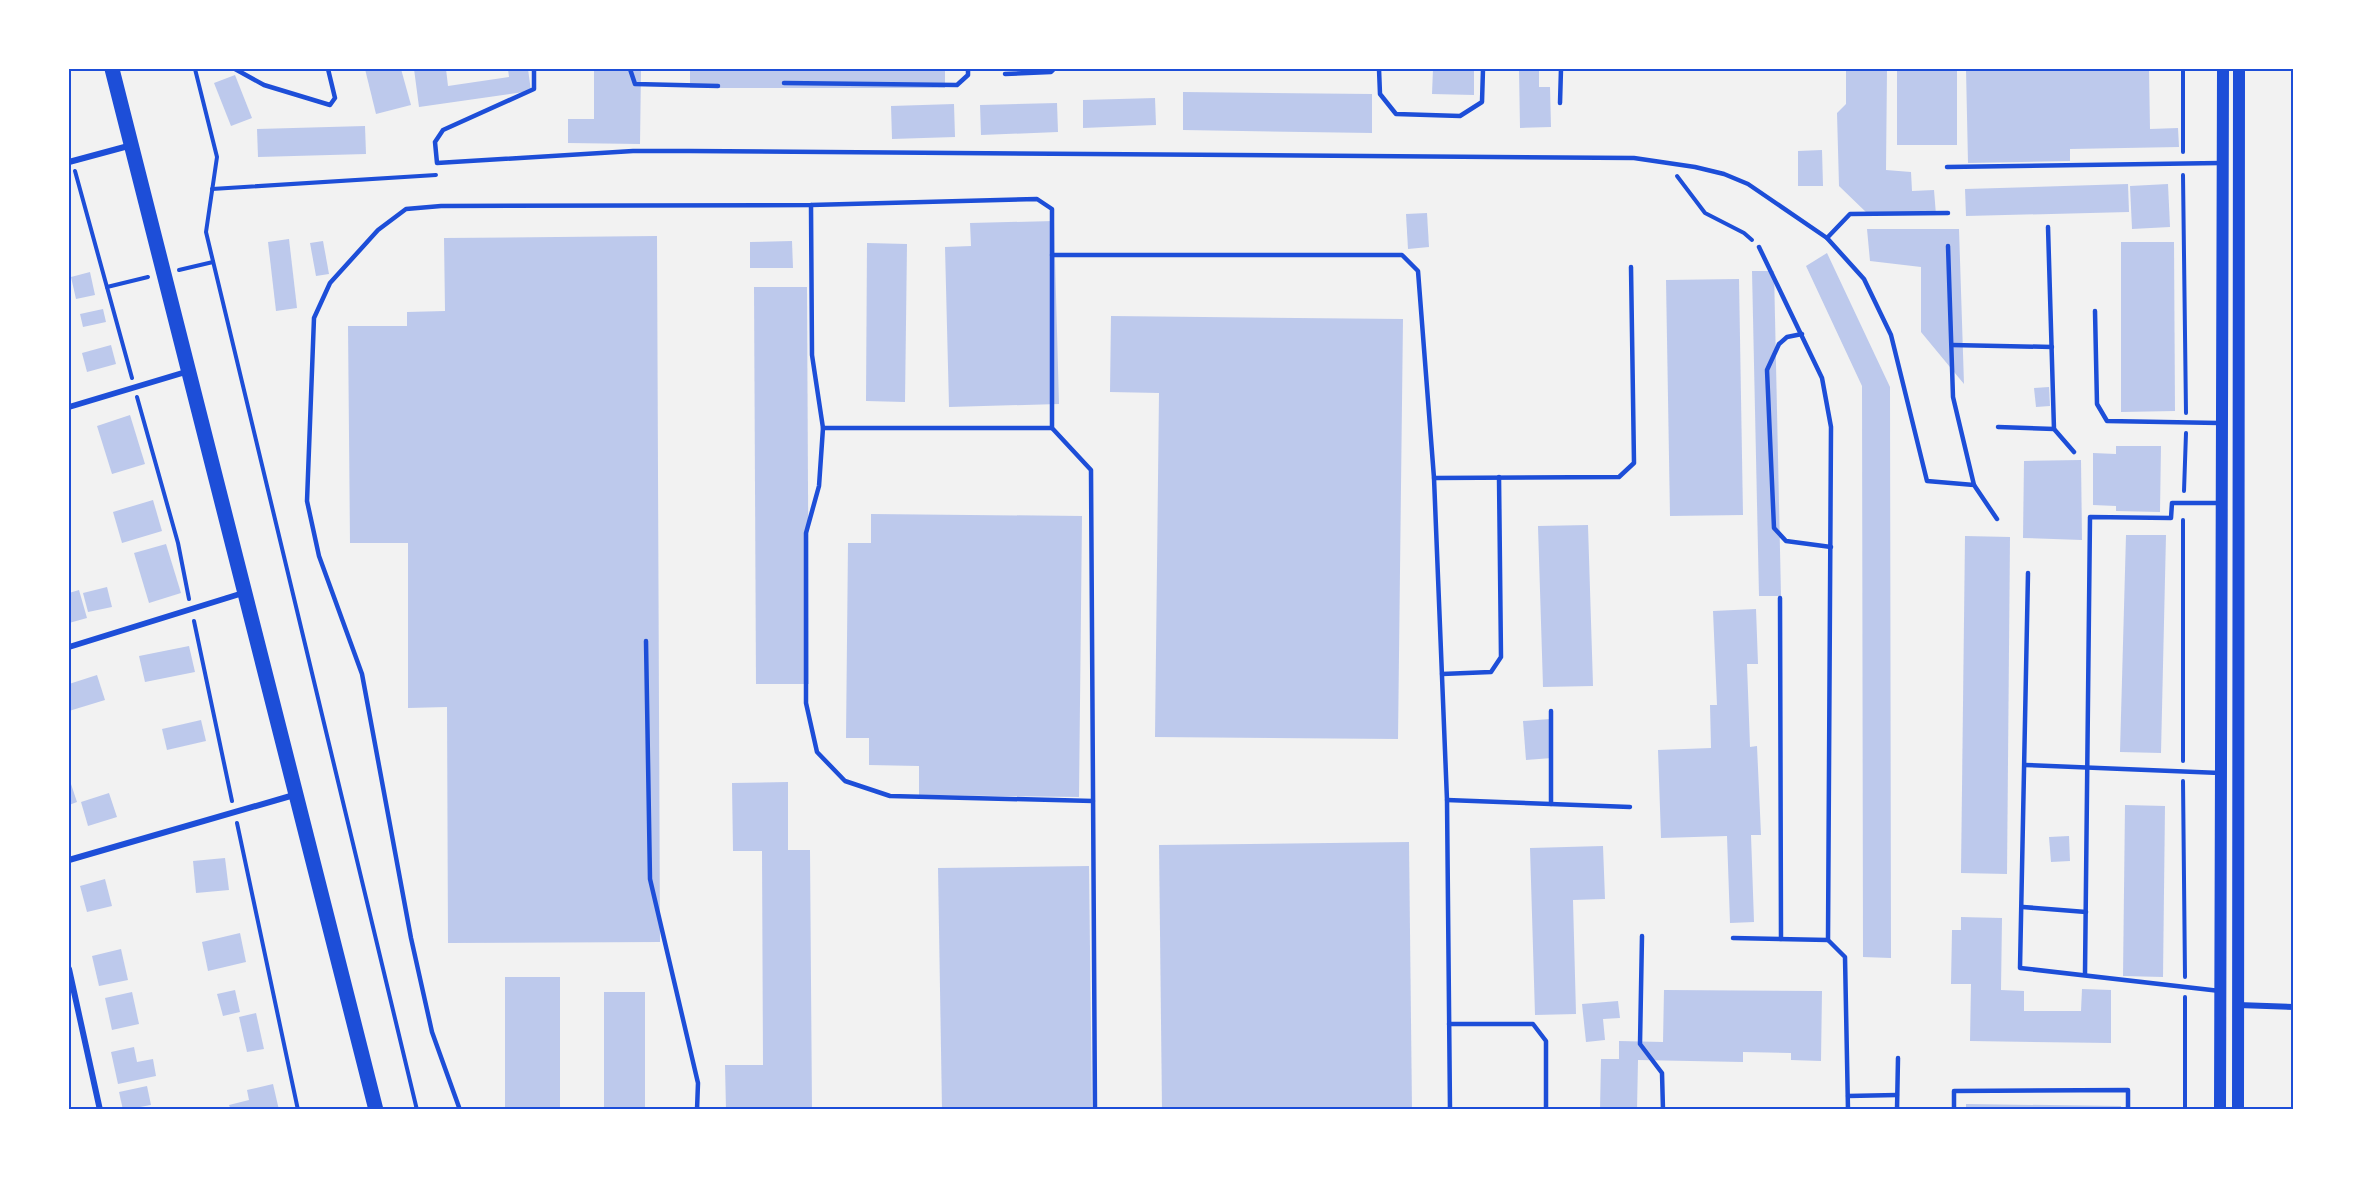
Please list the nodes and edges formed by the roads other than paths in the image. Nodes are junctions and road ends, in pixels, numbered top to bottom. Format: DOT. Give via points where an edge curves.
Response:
graph roads {
  1 [pos="112,69"];
  2 [pos="235,69"];
  3 [pos="328,69"];
  4 [pos="534,69"];
  5 [pos="630,69"];
  6 [pos="968,69"];
  7 [pos="1054,69"];
  8 [pos="1380,69"];
  9 [pos="1483,69"];
  10 [pos="1561,69"];
  11 [pos="2223,69"];
  12 [pos="2239,69"];
  13 [pos="1005,74"];
  14 [pos="784,83"];
  15 [pos="718,86"];
  16 [pos="1560,103"];
  17 [pos="133,145"];
  18 [pos="71,161"];
  19 [pos="2223,163"];
  20 [pos="1947,167"];
  21 [pos="811,205"];
  22 [pos="1948,213"];
  23 [pos="2049,227"];
  24 [pos="1827,238"];
  25 [pos="1948,246"];
  26 [pos="1759,247"];
  27 [pos="1053,255"];
  28 [pos="1631,267"];
  29 [pos="2096,311"];
  30 [pos="1802,334"];
  31 [pos="1952,345"];
  32 [pos="2052,347"];
  33 [pos="190,371"];
  34 [pos="69,407"];
  35 [pos="2222,423"];
  36 [pos="1998,427"];
  37 [pos="822,428"];
  38 [pos="1052,428"];
  39 [pos="2054,429"];
  40 [pos="2074,452"];
  41 [pos="1499,477"];
  42 [pos="1434,478"];
  43 [pos="1974,485"];
  44 [pos="2222,503"];
  45 [pos="1997,519"];
  46 [pos="1831,547"];
  47 [pos="2028,573"];
  48 [pos="244,593"];
  49 [pos="1780,598"];
  50 [pos="646,641"];
  51 [pos="69,647"];
  52 [pos="1442,674"];
  53 [pos="1551,711"];
  54 [pos="2025,765"];
  55 [pos="2087,766"];
  56 [pos="2221,773"];
  57 [pos="294,795"];
  58 [pos="1447,800"];
  59 [pos="1093,801"];
  60 [pos="1551,804"];
  61 [pos="1630,807"];
  62 [pos="69,860"];
  63 [pos="2023,907"];
  64 [pos="2086,912"];
  65 [pos="1642,936"];
  66 [pos="1733,938"];
  67 [pos="1781,939"];
  68 [pos="1828,940"];
  69 [pos="69,969"];
  70 [pos="2085,974"];
  71 [pos="2220,991"];
  72 [pos="2220,1005"];
  73 [pos="2238,1005"];
  74 [pos="2294,1007"];
  75 [pos="1449,1024"];
  76 [pos="1898,1058"];
  77 [pos="1848,1095"];
  78 [pos="1898,1095"];
  79 [pos="100,1110"];
  80 [pos="376,1110"];
  81 [pos="460,1110"];
  82 [pos="697,1110"];
  83 [pos="1095,1110"];
  84 [pos="1449,1110"];
  85 [pos="1546,1110"];
  86 [pos="1663,1110"];
  87 [pos="1848,1110"];
  88 [pos="1897,1110"];
  89 [pos="1954,1110"];
  90 [pos="2128,1110"];
  91 [pos="2220,1110"];
  92 [pos="2238,1110"];
  1 -- 17 [label="main road"];
  2 -- 3 [label="lane" via="264,85 330,105 334,98"];
  4 -- 24 [label="lane" via="534,89 443,130 435,142 437,163 633,151 1623,158 1724,174 1748,184"];
  5 -- 15 [label="lane" via="634,84"];
  6 -- 14 [label="lane" via="968,75 957,85"];
  7 -- 13 [label="lane"];
  8 -- 9 [label="lane" via="1380,94 1396,114 1460,116 1482,102"];
  10 -- 16 [label="lane"];
  11 -- 19 [label="main road"];
  12 -- 73 [label="main road"];
  17 -- 18 [label="street"];
  17 -- 33 [label="main road"];
  19 -- 20 [label="lane"];
  19 -- 35 [label="main road"];
  21 -- 27 [label="lane" via="1037,199 1052,209"];
  21 -- 37 [label="lane" via="812,355"];
  21 -- 81 [label="lane" via="406,209 378,230 330,283 314,318 307,501 319,556 362,674 429,1022"];
  22 -- 24 [label="lane" via="1850,214"];
  23 -- 32 [label="lane"];
  24 -- 43 [label="lane" via="1864,279 1891,334 1927,481"];
  25 -- 31 [label="lane"];
  26 -- 30 [label="lane"];
  27 -- 38 [label="lane"];
  27 -- 42 [label="lane" via="1402,255 1418,271"];
  28 -- 41 [label="lane" via="1634,463 1619,477"];
  29 -- 35 [label="lane" via="2097,404 2107,421"];
  30 -- 46 [label="lane" via="1822,378 1831,427"];
  30 -- 46 [label="lane" via="1787,337 1779,344 1767,370 1774,528 1786,541"];
  31 -- 32 [label="lane"];
  31 -- 43 [label="lane" via="1953,398"];
  32 -- 39 [label="lane"];
  33 -- 34 [label="street"];
  33 -- 48 [label="main road"];
  35 -- 44 [label="main road"];
  36 -- 39 [label="lane"];
  37 -- 38 [label="lane"];
  37 -- 59 [label="lane" via="819,486 806,533 806,703 817,752 845,781 890,796"];
  38 -- 59 [label="lane" via="1091,470"];
  39 -- 40 [label="lane"];
  41 -- 42 [label="lane"];
  41 -- 52 [label="lane" via="1501,657 1491,672"];
  42 -- 52 [label="lane"];
  43 -- 45 [label="lane"];
  44 -- 55 [label="lane" via="2172,503 2171,518 2090,517"];
  44 -- 56 [label="main road"];
  46 -- 68 [label="lane"];
  47 -- 54 [label="lane"];
  48 -- 51 [label="street"];
  48 -- 57 [label="main road"];
  49 -- 67 [label="lane"];
  50 -- 82 [label="lane" via="650,879 698,1083"];
  52 -- 58 [label="lane"];
  53 -- 60 [label="lane"];
  54 -- 55 [label="lane"];
  54 -- 63 [label="lane"];
  55 -- 56 [label="lane"];
  55 -- 64 [label="lane"];
  56 -- 71 [label="main road"];
  57 -- 62 [label="street"];
  57 -- 80 [label="main road"];
  58 -- 60 [label="lane"];
  58 -- 75 [label="lane"];
  59 -- 83 [label="lane"];
  60 -- 61 [label="lane"];
  63 -- 64 [label="lane"];
  63 -- 70 [label="lane" via="2020,968"];
  64 -- 70 [label="lane"];
  65 -- 86 [label="lane" via="1640,1044 1662,1073"];
  66 -- 67 [label="lane"];
  67 -- 68 [label="lane"];
  68 -- 77 [label="lane" via="1845,957"];
  69 -- 79 [label="street"];
  70 -- 71 [label="lane"];
  71 -- 72 [label="main road"];
  72 -- 73 [label="main road"];
  72 -- 91 [label="main road"];
  73 -- 74 [label="street"];
  73 -- 92 [label="main road"];
  75 -- 84 [label="lane"];
  75 -- 85 [label="lane" via="1533,1024 1546,1041"];
  76 -- 78 [label="lane"];
  77 -- 78 [label="lane"];
  77 -- 87 [label="lane"];
  78 -- 88 [label="lane"];
  89 -- 90 [label="lane" via="1954,1091 2128,1090"];
}
